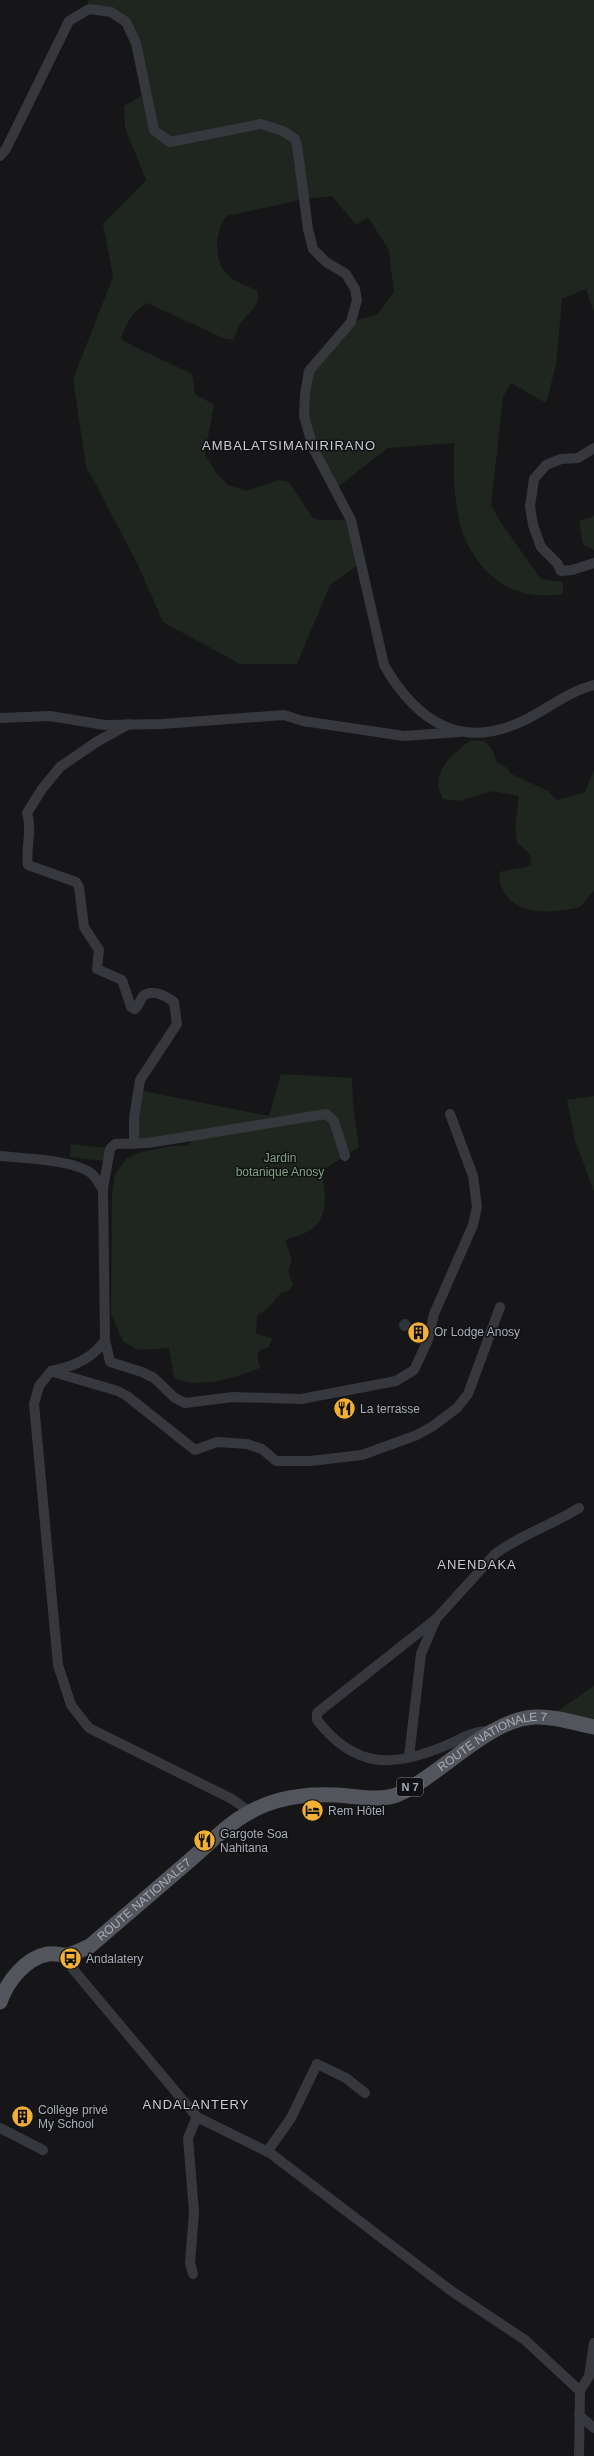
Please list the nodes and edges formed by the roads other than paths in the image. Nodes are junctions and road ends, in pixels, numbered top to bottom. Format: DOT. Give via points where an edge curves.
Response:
graph roads {
  1 [pos="0,156"];
  2 [pos="594,448"];
  3 [pos="594,563"];
  4 [pos="594,685"];
  5 [pos="0,718"];
  6 [pos="129,724"];
  7 [pos="463,732"];
  8 [pos="450,1114"];
  9 [pos="134,1144"];
  10 [pos="0,1156"];
  11 [pos="345,1156"];
  12 [pos="102,1189"];
  13 [pos="500,1306"];
  14 [pos="104,1340"];
  15 [pos="51,1371"];
  16 [pos="579,1508"];
  17 [pos="436,1619"];
  18 [pos="594,1727"];
  19 [pos="493,1732"];
  20 [pos="409,1757"];
  21 [pos="249,1811"];
  22 [pos="69,1955"];
  23 [pos="0,2002"];
  24 [pos="365,2093"];
  25 [pos="197,2117"];
  26 [pos="0,2128"];
  27 [pos="43,2150"];
  28 [pos="267,2152"];
  29 [pos="193,2274"];
  30 [pos="594,2343"];
  31 [pos="580,2390"];
  32 [pos="579,2415"];
  33 [pos="594,2428"];
  34 [pos="578,2456"];
  1 -- 7 [label="street" via="6,149 69,21 89,9 111,12 126,22 136,43 154,130 170,142 261,124 294,139 301,158 308,228 313,248 326,262 346,274 355,289 357,300 352,322 309,371 304,416 313,448 352,520 384,665 399,689 426,717"];
  2 -- 3 [label="street" via="578,458 561,459 546,466 534,479 530,506 532,525 540,547 557,562 561,571"];
  4 -- 7 [label="street" via="582,688 526,720 508,727 495,731"];
  5 -- 6 [label="street" via="50,716 105,725"];
  6 -- 7 [label="street" via="284,715 303,721 404,736"];
  6 -- 9 [label="street" via="60,767 42,789 27,813 30,822 26,855 28,865 76,882 79,887 84,927 99,950 97,970 122,980 131,1007 135,1009 143,996 150,993 164,994 174,1002 177,1024 140,1080 134,1118"];
  8 -- 14 [label="street" via="473,1176 476,1207 474,1225 434,1314 428,1340 414,1370 406,1376 396,1381 301,1399 233,1397 185,1403 175,1398 154,1378 110,1362"];
  9 -- 11 [label="street" via="326,1114 334,1121"];
  9 -- 12 [label="street" via="115,1144 110,1149"];
  10 -- 12 [label="street" via="77,1167 92,1174"];
  12 -- 14 [label="street"];
  13 -- 15 [label="street" via="468,1394 457,1408 416,1435 362,1454 310,1461 276,1461 262,1449 247,1444 216,1442 195,1450 118,1391"];
  14 -- 15 [label="street" via="98,1350 72,1367"];
  15 -- 21 [label="street" via="39,1386 34,1404 58,1665 71,1705 89,1728 232,1799"];
  16 -- 17 [label="street" via="555,1524 495,1554"];
  17 -- 20 [label="street" via="422,1654"];
  17 -- 20 [label="street" via="317,1713 317,1720 323,1728 356,1755 387,1761"];
  18 -- 19 [label="main road, ROUTE NATIONALE 7 / N 7" via="535,1717 515,1720"];
  19 -- 20 [label="street" via="477,1732 429,1752"];
  19 -- 21 [label="main road, ROUTE NATIONALE 7 / N 7" via="399,1794 377,1798 303,1796 267,1803"];
  21 -- 22 [label="main road, ROUTE NATIONALE7 / N 7" via="220,1832 90,1946"];
  22 -- 23 [label="main road, ROUTE NATIONALE7 / N 7" via="48,1954 29,1963 16,1974"];
  22 -- 25 [label="street" via="72,1968"];
  24 -- 28 [label="street" via="346,2078 317,2064 291,2118"];
  25 -- 28 [label="street"];
  25 -- 29 [label="street" via="188,2138 194,2212 190,2263"];
  26 -- 27 [label="street"];
  28 -- 31 [label="street" via="450,2290 525,2340"];
  30 -- 31 [label="street" via="589,2376"];
  31 -- 32 [label="street"];
  32 -- 33 [label="street"];
  32 -- 34 [label="street"];
}
